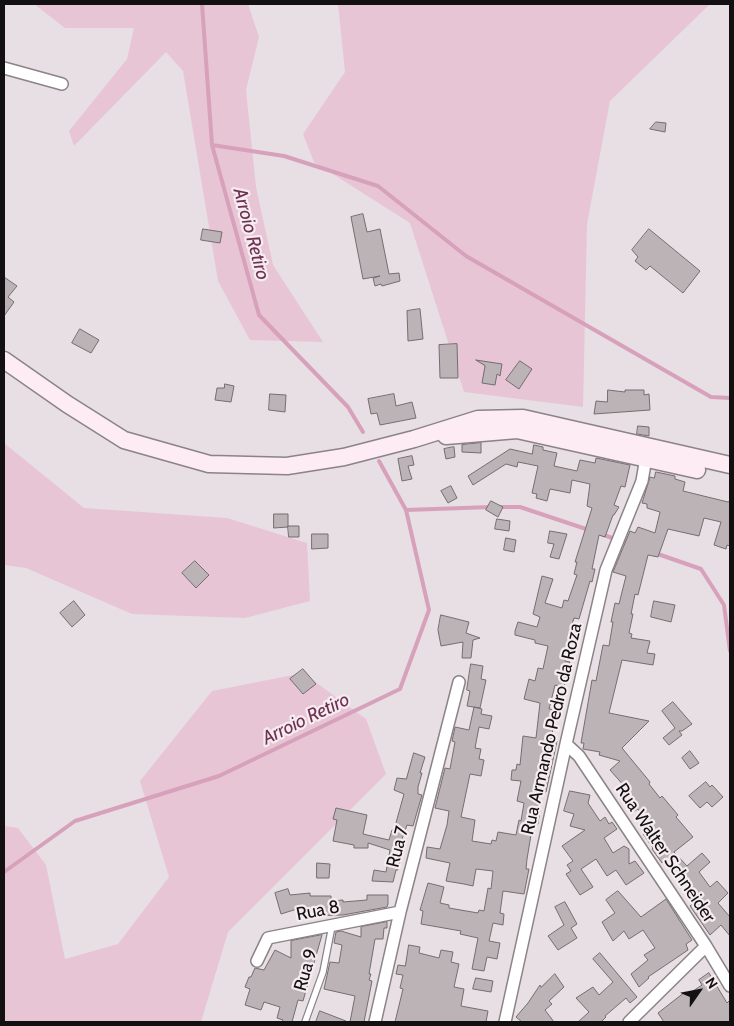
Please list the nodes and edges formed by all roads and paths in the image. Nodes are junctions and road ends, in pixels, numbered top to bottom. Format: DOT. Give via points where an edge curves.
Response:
graph roads {
  1 [pos="4,68"];
  2 [pos="62,84"];
  3 [pos="4,360"];
  4 [pos="647,453"];
  5 [pos="730,466"];
  6 [pos="730,476"];
  7 [pos="459,682"];
  8 [pos="566,744"];
  9 [pos="400,912"];
  10 [pos="332,926"];
  11 [pos="706,946"];
  12 [pos="257,961"];
  13 [pos="730,986"];
  14 [pos="305,1022"];
  15 [pos="375,1022"];
  16 [pos="505,1022"];
  17 [pos="629,1022"];
  1 -- 2 [label="street"];
  3 -- 4 [label="main road" via="124,440 209,464 287,466 344,457 414,439 517,430"];
  4 -- 5 [label="main road"];
  4 -- 6 [label="main road"];
  4 -- 8 [label="street, Rua Armando Pedro da Roza" via="642,482 606,570"];
  7 -- 9 [label="street, Rua 7"];
  8 -- 11 [label="street, Rua Walter Schneider" via="579,756"];
  8 -- 16 [label="street, Rua Armando Pedro da Roza"];
  9 -- 10 [label="street, Rua 8"];
  9 -- 15 [label="street, Rua 7"];
  10 -- 12 [label="street, Rua 8" via="268,938"];
  10 -- 14 [label="lane, Rua 9" via="323,972"];
  11 -- 13 [label="street, Rua Walter Schneider"];
  11 -- 17 [label="street"];
}
